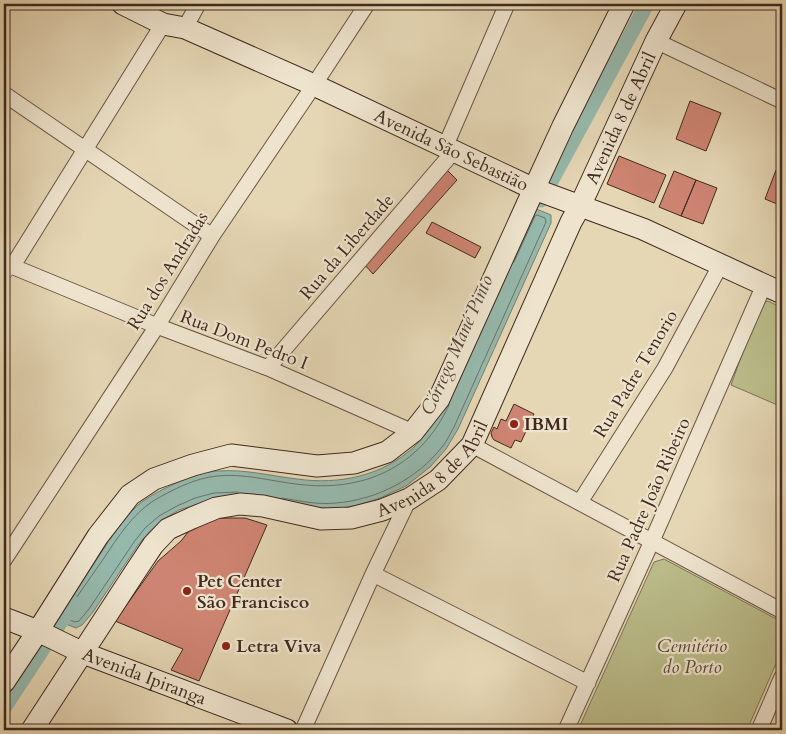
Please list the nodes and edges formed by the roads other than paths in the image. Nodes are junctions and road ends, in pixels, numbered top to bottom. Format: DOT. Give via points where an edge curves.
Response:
graph roads {
  1 [pos="123,4"];
  2 [pos="198,4"];
  3 [pos="367,4"];
  4 [pos="507,4"];
  5 [pos="624,4"];
  6 [pos="676,4"];
  7 [pos="163,24"];
  8 [pos="185,28"];
  9 [pos="656,41"];
  10 [pos="314,85"];
  11 [pos="4,94"];
  12 [pos="782,102"];
  13 [pos="84,149"];
  14 [pos="449,149"];
  15 [pos="537,190"];
  16 [pos="577,205"];
  17 [pos="212,236"];
  18 [pos="721,264"];
  19 [pos="6,270"];
  20 [pos="773,289"];
  21 [pos="157,326"];
  22 [pos="268,368"];
  23 [pos="413,432"];
  24 [pos="472,445"];
  25 [pos="409,499"];
  26 [pos="580,502"];
  27 [pos="652,541"];
  28 [pos="4,560"];
  29 [pos="373,574"];
  30 [pos="782,611"];
  31 [pos="4,618"];
  32 [pos="39,632"];
  33 [pos="80,651"];
  34 [pos="782,676"];
  35 [pos="4,682"];
  36 [pos="588,683"];
  37 [pos="32,730"];
  38 [pos="287,730"];
  39 [pos="303,730"];
  40 [pos="566,730"];
  41 [pos="759,730"];
  1 -- 7 [label="main road, Avenida São Sebastião"];
  2 -- 8 [label="street"];
  3 -- 10 [label="street, Rua dos Andradas"];
  4 -- 14 [label="street, Rua da Liberdade"];
  5 -- 15 [label="main road, Avenida 8 de Abril" via="563,126"];
  6 -- 9 [label="main road, Avenida 8 de Abril"];
  7 -- 8 [label="main road, Avenida São Sebastião"];
  7 -- 13 [label="street"];
  8 -- 10 [label="main road, Avenida São Sebastião"];
  9 -- 12 [label="street"];
  9 -- 16 [label="main road, Avenida 8 de Abril"];
  10 -- 14 [label="main road, Avenida São Sebastião"];
  10 -- 17 [label="street, Rua dos Andradas"];
  11 -- 13 [label="street"];
  13 -- 17 [label="street"];
  13 -- 19 [label="street"];
  14 -- 15 [label="main road, Avenida São Sebastião"];
  14 -- 22 [label="street, Rua da Liberdade"];
  15 -- 16 [label="main road, Avenida São Sebastião"];
  15 -- 23 [label="main road, Avenida 8 de Abril" via="439,399"];
  16 -- 18 [label="main road, Avenida São Sebastião" via="643,229"];
  16 -- 24 [label="main road, Avenida 8 de Abril"];
  17 -- 21 [label="street, Rua dos Andradas"];
  18 -- 20 [label="main road, Avenida São Sebastião"];
  18 -- 26 [label="street, Rua Padre Tenorio" via="664,368"];
  19 -- 21 [label="street, Rua Dom Pedro I"];
  20 -- 27 [label="street, Rua Padre João Ribeiro"];
  21 -- 22 [label="street, Rua Dom Pedro I"];
  21 -- 28 [label="street, Rua dos Andradas"];
  22 -- 23 [label="street, Rua Dom Pedro I"];
  23 -- 32 [label="main road, Avenida 8 de Abril" via="387,452 354,463 317,466 231,455 154,479 130,495 98,536"];
  24 -- 25 [label="main road, Avenida 8 de Abril" via="438,480"];
  24 -- 26 [label="street"];
  25 -- 29 [label="street"];
  25 -- 33 [label="main road, Avenida 8 de Abril" via="351,518 321,519 240,504 216,508 168,529 153,545"];
  26 -- 27 [label="street"];
  27 -- 30 [label="street"];
  27 -- 36 [label="street, Rua Padre João Ribeiro"];
  29 -- 36 [label="street"];
  29 -- 39 [label="street"];
  31 -- 32 [label="main road, Avenida Ipiranga"];
  32 -- 33 [label="main road, Avenida Ipiranga"];
  32 -- 35 [label="main road, Avenida 8 de Abril"];
  33 -- 37 [label="main road, Avenida 8 de Abril"];
  33 -- 38 [label="main road, Avenida Ipiranga"];
  34 -- 41 [label="street"];
  36 -- 40 [label="street, Rua Padre João Ribeiro"];
}
